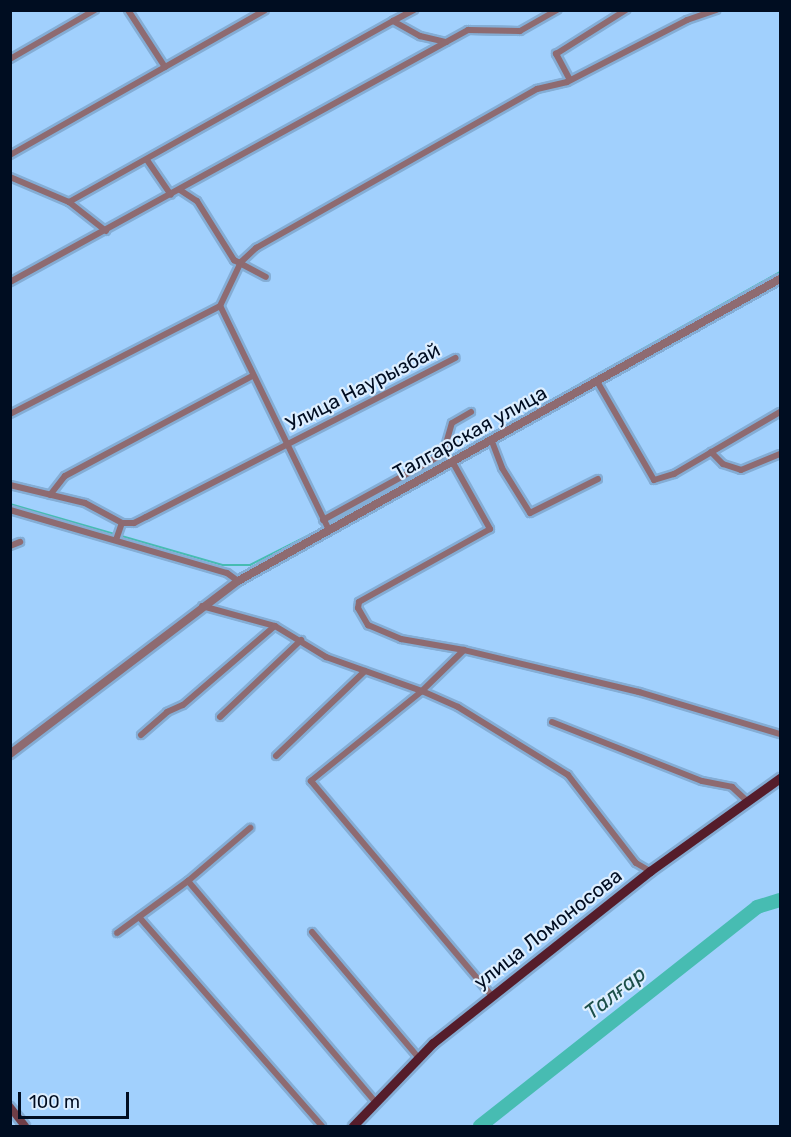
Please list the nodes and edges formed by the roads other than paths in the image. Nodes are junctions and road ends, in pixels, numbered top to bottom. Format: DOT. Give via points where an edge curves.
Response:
graph roads {
  1 [pos="95,10"];
  2 [pos="128,10"];
  3 [pos="265,10"];
  4 [pos="414,10"];
  5 [pos="557,10"];
  6 [pos="626,10"];
  7 [pos="716,10"];
  8 [pos="393,21"];
  9 [pos="447,42"];
  10 [pos="10,59"];
  11 [pos="165,67"];
  12 [pos="570,80"];
  13 [pos="10,155"];
  14 [pos="147,160"];
  15 [pos="10,177"];
  16 [pos="180,190"];
  17 [pos="171,195"];
  18 [pos="69,202"];
  19 [pos="106,231"];
  20 [pos="241,262"];
  21 [pos="266,277"];
  22 [pos="780,279"];
  23 [pos="10,282"];
  24 [pos="220,306"];
  25 [pos="456,358"];
  26 [pos="252,376"];
  27 [pos="598,383"];
  28 [pos="471,412"];
  29 [pos="780,412"];
  30 [pos="10,414"];
  31 [pos="491,440"];
  32 [pos="285,445"];
  33 [pos="711,452"];
  34 [pos="780,454"];
  35 [pos="452,461"];
  36 [pos="598,479"];
  37 [pos="10,485"];
  38 [pos="50,495"];
  39 [pos="10,510"];
  40 [pos="122,523"];
  41 [pos="326,525"];
  42 [pos="117,537"];
  43 [pos="20,542"];
  44 [pos="10,546"];
  45 [pos="238,581"];
  46 [pos="201,606"];
  47 [pos="274,626"];
  48 [pos="301,640"];
  49 [pos="464,650"];
  50 [pos="365,671"];
  51 [pos="422,691"];
  52 [pos="220,717"];
  53 [pos="552,722"];
  54 [pos="780,734"];
  55 [pos="141,735"];
  56 [pos="10,754"];
  57 [pos="276,756"];
  58 [pos="780,778"];
  59 [pos="748,802"];
  60 [pos="250,828"];
  61 [pos="650,871"];
  62 [pos="188,880"];
  63 [pos="140,917"];
  64 [pos="312,932"];
  65 [pos="117,933"];
  66 [pos="492,996"];
  67 [pos="418,1058"];
  68 [pos="376,1103"];
  69 [pos="10,1107"];
  70 [pos="25,1126"];
  71 [pos="322,1126"];
  72 [pos="353,1126"];
  1 -- 10 [label="street"];
  2 -- 11 [label="street"];
  3 -- 11 [label="street"];
  4 -- 8 [label="street"];
  5 -- 9 [label="street" via="520,31 468,30"];
  6 -- 12 [label="street" via="556,54"];
  7 -- 12 [label="street" via="687,20"];
  8 -- 9 [label="street" via="420,36"];
  8 -- 14 [label="street"];
  9 -- 16 [label="street"];
  11 -- 13 [label="street"];
  12 -- 20 [label="street" via="537,89 256,248"];
  14 -- 17 [label="street"];
  14 -- 18 [label="street"];
  15 -- 18 [label="street"];
  16 -- 17 [label="street"];
  16 -- 20 [label="street" via="197,201 234,260"];
  17 -- 19 [label="street"];
  18 -- 19 [label="street"];
  19 -- 23 [label="street"];
  20 -- 21 [label="street"];
  20 -- 24 [label="street"];
  22 -- 27 [label="street, Талгарская улица"];
  24 -- 26 [label="street"];
  24 -- 30 [label="street"];
  25 -- 32 [label="street, Улица Наурызбай"];
  26 -- 32 [label="street"];
  26 -- 38 [label="street" via="74,470"];
  27 -- 31 [label="street, Талгарская улица"];
  27 -- 33 [label="street" via="654,480 660,481"];
  28 -- 41 [label="street" via="452,423 443,454"];
  29 -- 33 [label="street"];
  31 -- 35 [label="street, Талгарская улица"];
  31 -- 36 [label="street" via="502,468 530,513"];
  32 -- 40 [label="street, Улица Наурызбай" via="134,523"];
  32 -- 41 [label="street"];
  33 -- 34 [label="street" via="723,464 741,470"];
  35 -- 41 [label="street, Талгарская улица"];
  35 -- 49 [label="street" via="490,529 357,605 368,625 379,632"];
  37 -- 38 [label="street"];
  38 -- 40 [label="street" via="85,503"];
  39 -- 42 [label="street"];
  40 -- 42 [label="street"];
  41 -- 45 [label="street, Талгарская улица"];
  42 -- 45 [label="street" via="227,573"];
  43 -- 44 [label="street"];
  45 -- 46 [label="street, Талгарская улица"];
  46 -- 47 [label="street"];
  46 -- 56 [label="street, Талгарская улица"];
  47 -- 48 [label="street"];
  47 -- 55 [label="street" via="183,705 167,712"];
  48 -- 50 [label="street" via="326,657"];
  48 -- 52 [label="street"];
  49 -- 51 [label="street"];
  49 -- 54 [label="street" via="639,692"];
  50 -- 51 [label="street"];
  50 -- 57 [label="street"];
  51 -- 61 [label="street" via="458,707 568,775 636,863"];
  51 -- 66 [label="street" via="311,781"];
  53 -- 59 [label="street" via="702,781 732,787"];
  58 -- 59 [label="main road, улица Ломоносова"];
  59 -- 61 [label="main road, улица Ломоносова"];
  60 -- 62 [label="street"];
  61 -- 66 [label="main road, улица Ломоносова"];
  62 -- 63 [label="street"];
  62 -- 68 [label="street"];
  63 -- 65 [label="street"];
  63 -- 71 [label="street"];
  64 -- 67 [label="street"];
  66 -- 67 [label="main road, улица Ломоносова"];
  67 -- 68 [label="main road, улица Ломоносова"];
  68 -- 72 [label="main road, улица Ломоносова"];
  69 -- 70 [label="main road"];
}
